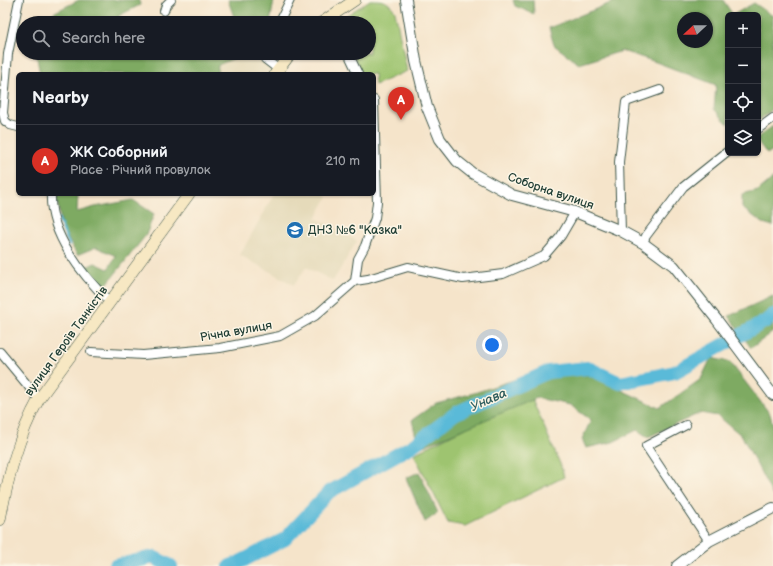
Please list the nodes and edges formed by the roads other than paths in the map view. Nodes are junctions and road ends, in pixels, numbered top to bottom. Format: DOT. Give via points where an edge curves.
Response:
graph roads {
  1 [pos="19,0"];
  2 [pos="171,0"];
  3 [pos="290,0"];
  4 [pos="355,0"];
  5 [pos="401,0"];
  6 [pos="164,11"];
  7 [pos="282,16"];
  8 [pos="337,16"];
  9 [pos="266,60"];
  10 [pos="285,60"];
  11 [pos="351,60"];
  12 [pos="276,72"];
  13 [pos="357,72"];
  14 [pos="660,90"];
  15 [pos="773,118"];
  16 [pos="16,126"];
  17 [pos="761,127"];
  18 [pos="725,154"];
  19 [pos="376,168"];
  20 [pos="51,196"];
  21 [pos="188,196"];
  22 [pos="575,212"];
  23 [pos="622,231"];
  24 [pos="643,243"];
  25 [pos="355,281"];
  26 [pos="110,302"];
  27 [pos="0,352"];
  28 [pos="91,352"];
  29 [pos="773,395"];
  30 [pos="40,399"];
  31 [pos="686,425"];
  32 [pos="2,498"];
  33 [pos="773,508"];
  34 [pos="0,520"];
  35 [pos="709,541"];
  36 [pos="677,566"];
  1 -- 16 [label="street" via="8,54 3,112 5,121"];
  2 -- 6 [label="street"];
  3 -- 7 [label="street"];
  4 -- 8 [label="main road"];
  5 -- 22 [label="street, Соборна вулиця" via="410,22 427,107 440,139 457,161 472,173 512,194"];
  9 -- 12 [label="street"];
  10 -- 12 [label="main road"];
  11 -- 13 [label="street"];
  14 -- 23 [label="street" via="626,102 619,162"];
  15 -- 17 [label="street"];
  18 -- 24 [label="street" via="682,187"];
  19 -- 25 [label="street" via="375,218 358,259"];
  20 -- 26 [label="street" via="56,223 67,249 81,271"];
  21 -- 26 [label="main road, вулиця Героїв Танкістів"];
  22 -- 23 [label="street, Соборна вулиця"];
  22 -- 25 [label="street, Річна вулиця" via="561,236 544,256 503,274 463,279 408,267"];
  23 -- 24 [label="street, Соборна вулиця"];
  24 -- 29 [label="street, Соборна вулиця" via="674,266"];
  25 -- 28 [label="street, Річна вулиця" via="315,316 280,336 220,348 151,354"];
  26 -- 30 [label="main road, вулиця Героїв Танкістів"];
  27 -- 30 [label="street"];
  30 -- 32 [label="main road, вулиця Героїв Танкістів" via="30,414 19,442"];
  31 -- 35 [label="street" via="646,446"];
  32 -- 34 [label="main road, вулиця Героїв Танкістів"];
  33 -- 35 [label="street"];
  35 -- 36 [label="street"];
}
